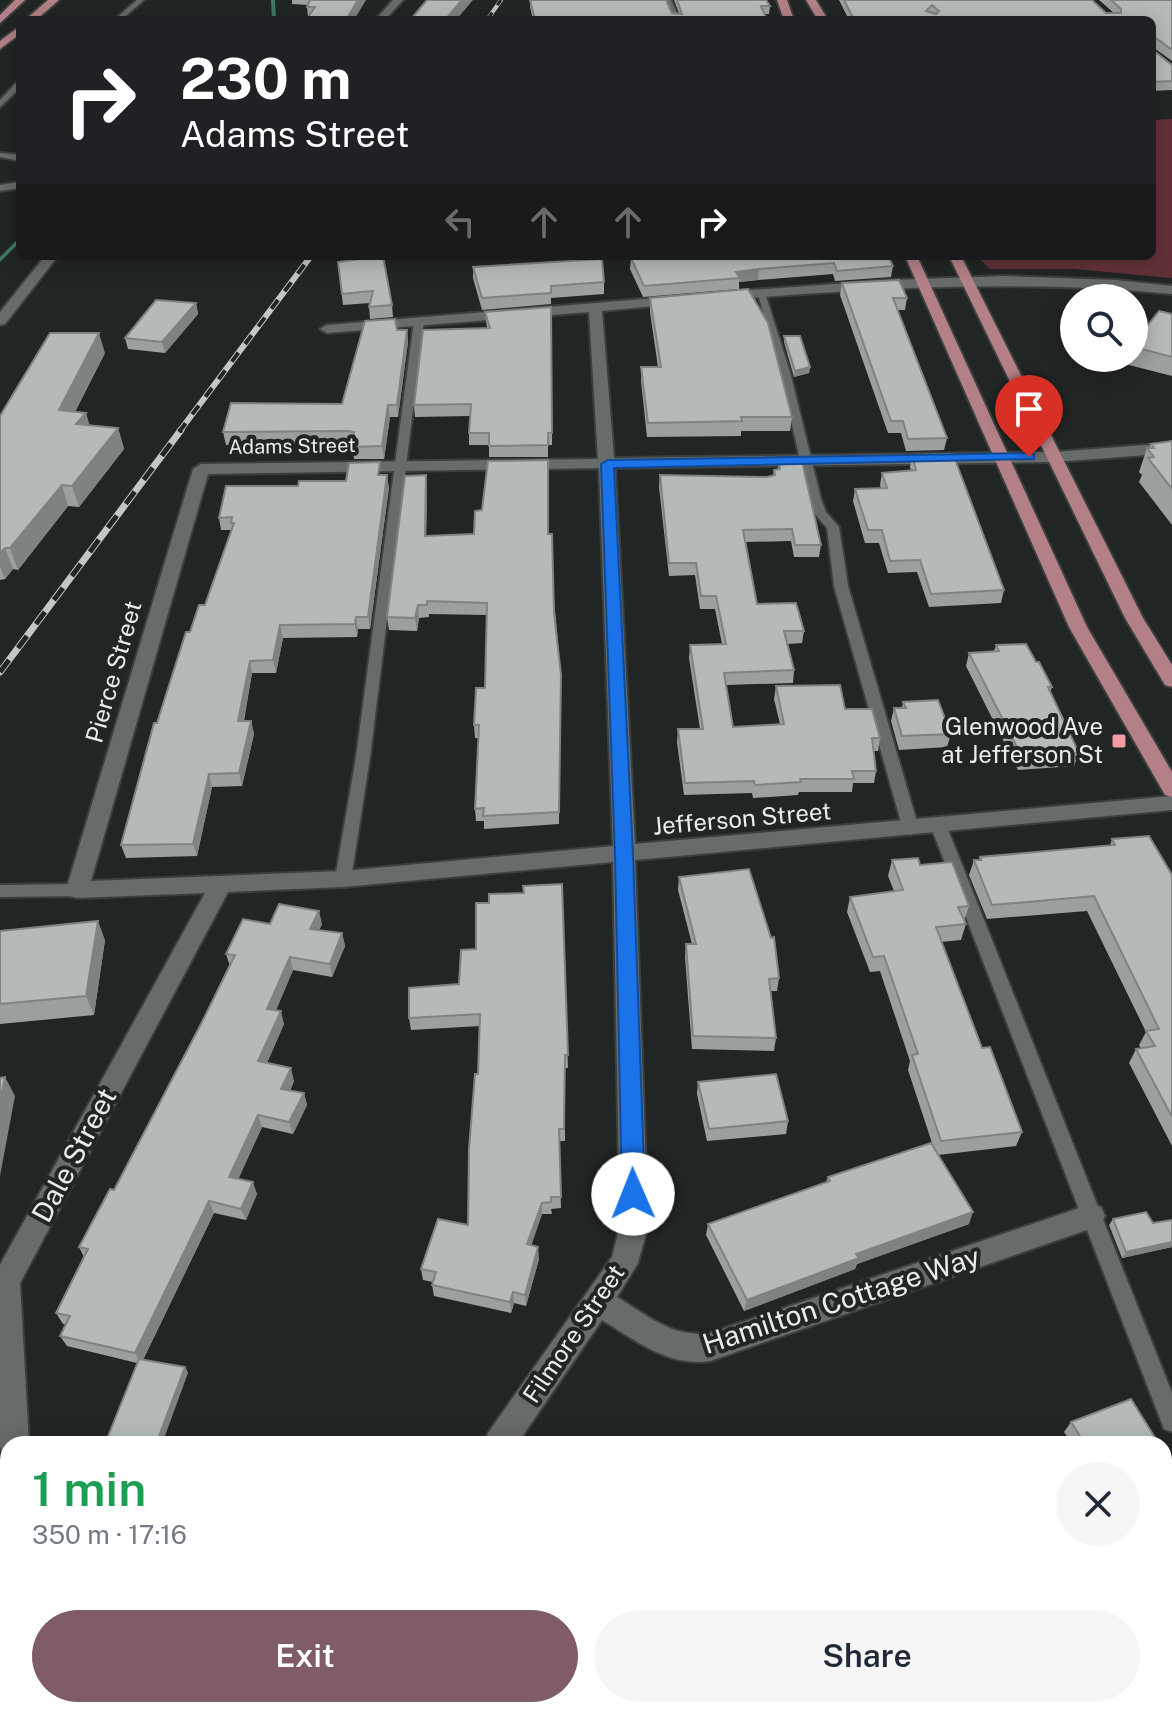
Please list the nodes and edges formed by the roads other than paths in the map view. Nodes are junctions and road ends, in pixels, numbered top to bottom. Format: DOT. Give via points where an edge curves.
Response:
graph roads {
  1 [pos="20,0"];
  2 [pos="54,0"];
  3 [pos="141,0"];
  4 [pos="398,0"];
  5 [pos="35,16"];
  6 [pos="122,16"];
  7 [pos="384,16"];
  8 [pos="0,20"];
  9 [pos="16,32"];
  10 [pos="0,46"];
  11 [pos="16,88"];
  12 [pos="0,105"];
  13 [pos="49,260"];
  14 [pos="913,260"];
  15 [pos="957,260"];
  16 [pos="969,280"];
  17 [pos="925,281"];
  18 [pos="1172,290"];
  19 [pos="760,293"];
  20 [pos="713,297"];
  21 [pos="697,298"];
  22 [pos="595,306"];
  23 [pos="0,321"];
  24 [pos="419,321"];
  25 [pos="327,329"];
  26 [pos="1172,448"];
  27 [pos="1003,457"];
  28 [pos="1055,457"];
  29 [pos="808,460"];
  30 [pos="608,464"];
  31 [pos="401,467"];
  32 [pos="201,469"];
  33 [pos="1172,681"];
  34 [pos="1172,790"];
  35 [pos="1172,803"];
  36 [pos="939,827"];
  37 [pos="911,829"];
  38 [pos="624,855"];
  39 [pos="343,879"];
  40 [pos="220,886"];
  41 [pos="77,890"];
  42 [pos="0,891"];
  43 [pos="1091,1216"];
  44 [pos="598,1302"];
  45 [pos="1172,1421"];
  46 [pos="14,1436"];
  47 [pos="505,1436"];
  1 -- 8 [label="main road"];
  2 -- 5 [label="main road"];
  3 -- 6 [label="lane"];
  4 -- 7 [label="street"];
  9 -- 10 [label="main road"];
  11 -- 12 [label="lane"];
  13 -- 23 [label="street"];
  14 -- 17 [label="main road"];
  15 -- 16 [label="main road"];
  16 -- 17 [label="street"];
  16 -- 18 [label="street" via="1090,281"];
  16 -- 28 [label="main road"];
  17 -- 19 [label="street"];
  17 -- 27 [label="main road"];
  19 -- 20 [label="street"];
  19 -- 29 [label="lane"];
  21 -- 22 [label="street"];
  22 -- 24 [label="street"];
  22 -- 30 [label="street, Filmore Street"];
  24 -- 25 [label="street"];
  24 -- 31 [label="lane"];
  26 -- 28 [label="street, Adams Street"];
  27 -- 28 [label="street, Adams Street"];
  27 -- 29 [label="street, Adams Street"];
  27 -- 34 [label="main road" via="1078,627"];
  28 -- 33 [label="main road" via="1134,618"];
  29 -- 30 [label="street, Adams Street"];
  29 -- 37 [label="lane" via="820,513 833,527 841,586"];
  30 -- 31 [label="street, Adams Street"];
  30 -- 38 [label="street, Filmore Street"];
  31 -- 32 [label="street, Adams Street"];
  31 -- 39 [label="lane"];
  32 -- 41 [label="street, Pierce Street"];
  35 -- 36 [label="street, Jefferson Street"];
  36 -- 37 [label="street, Jefferson Street"];
  36 -- 43 [label="lane"];
  37 -- 38 [label="street, Jefferson Street"];
  38 -- 39 [label="street, Jefferson Street"];
  38 -- 44 [label="street, Filmore Street" via="634,1226 624,1263"];
  39 -- 40 [label="street, Jefferson Street"];
  40 -- 41 [label="street, Jefferson Street"];
  40 -- 46 [label="street, Dale Street" via="6,1282"];
  41 -- 42 [label="lane"];
  43 -- 44 [label="street, Hamilton Cottage Way" via="710,1347 689,1350 667,1343"];
  43 -- 45 [label="lane"];
  44 -- 47 [label="street, Filmore Street"];
}
